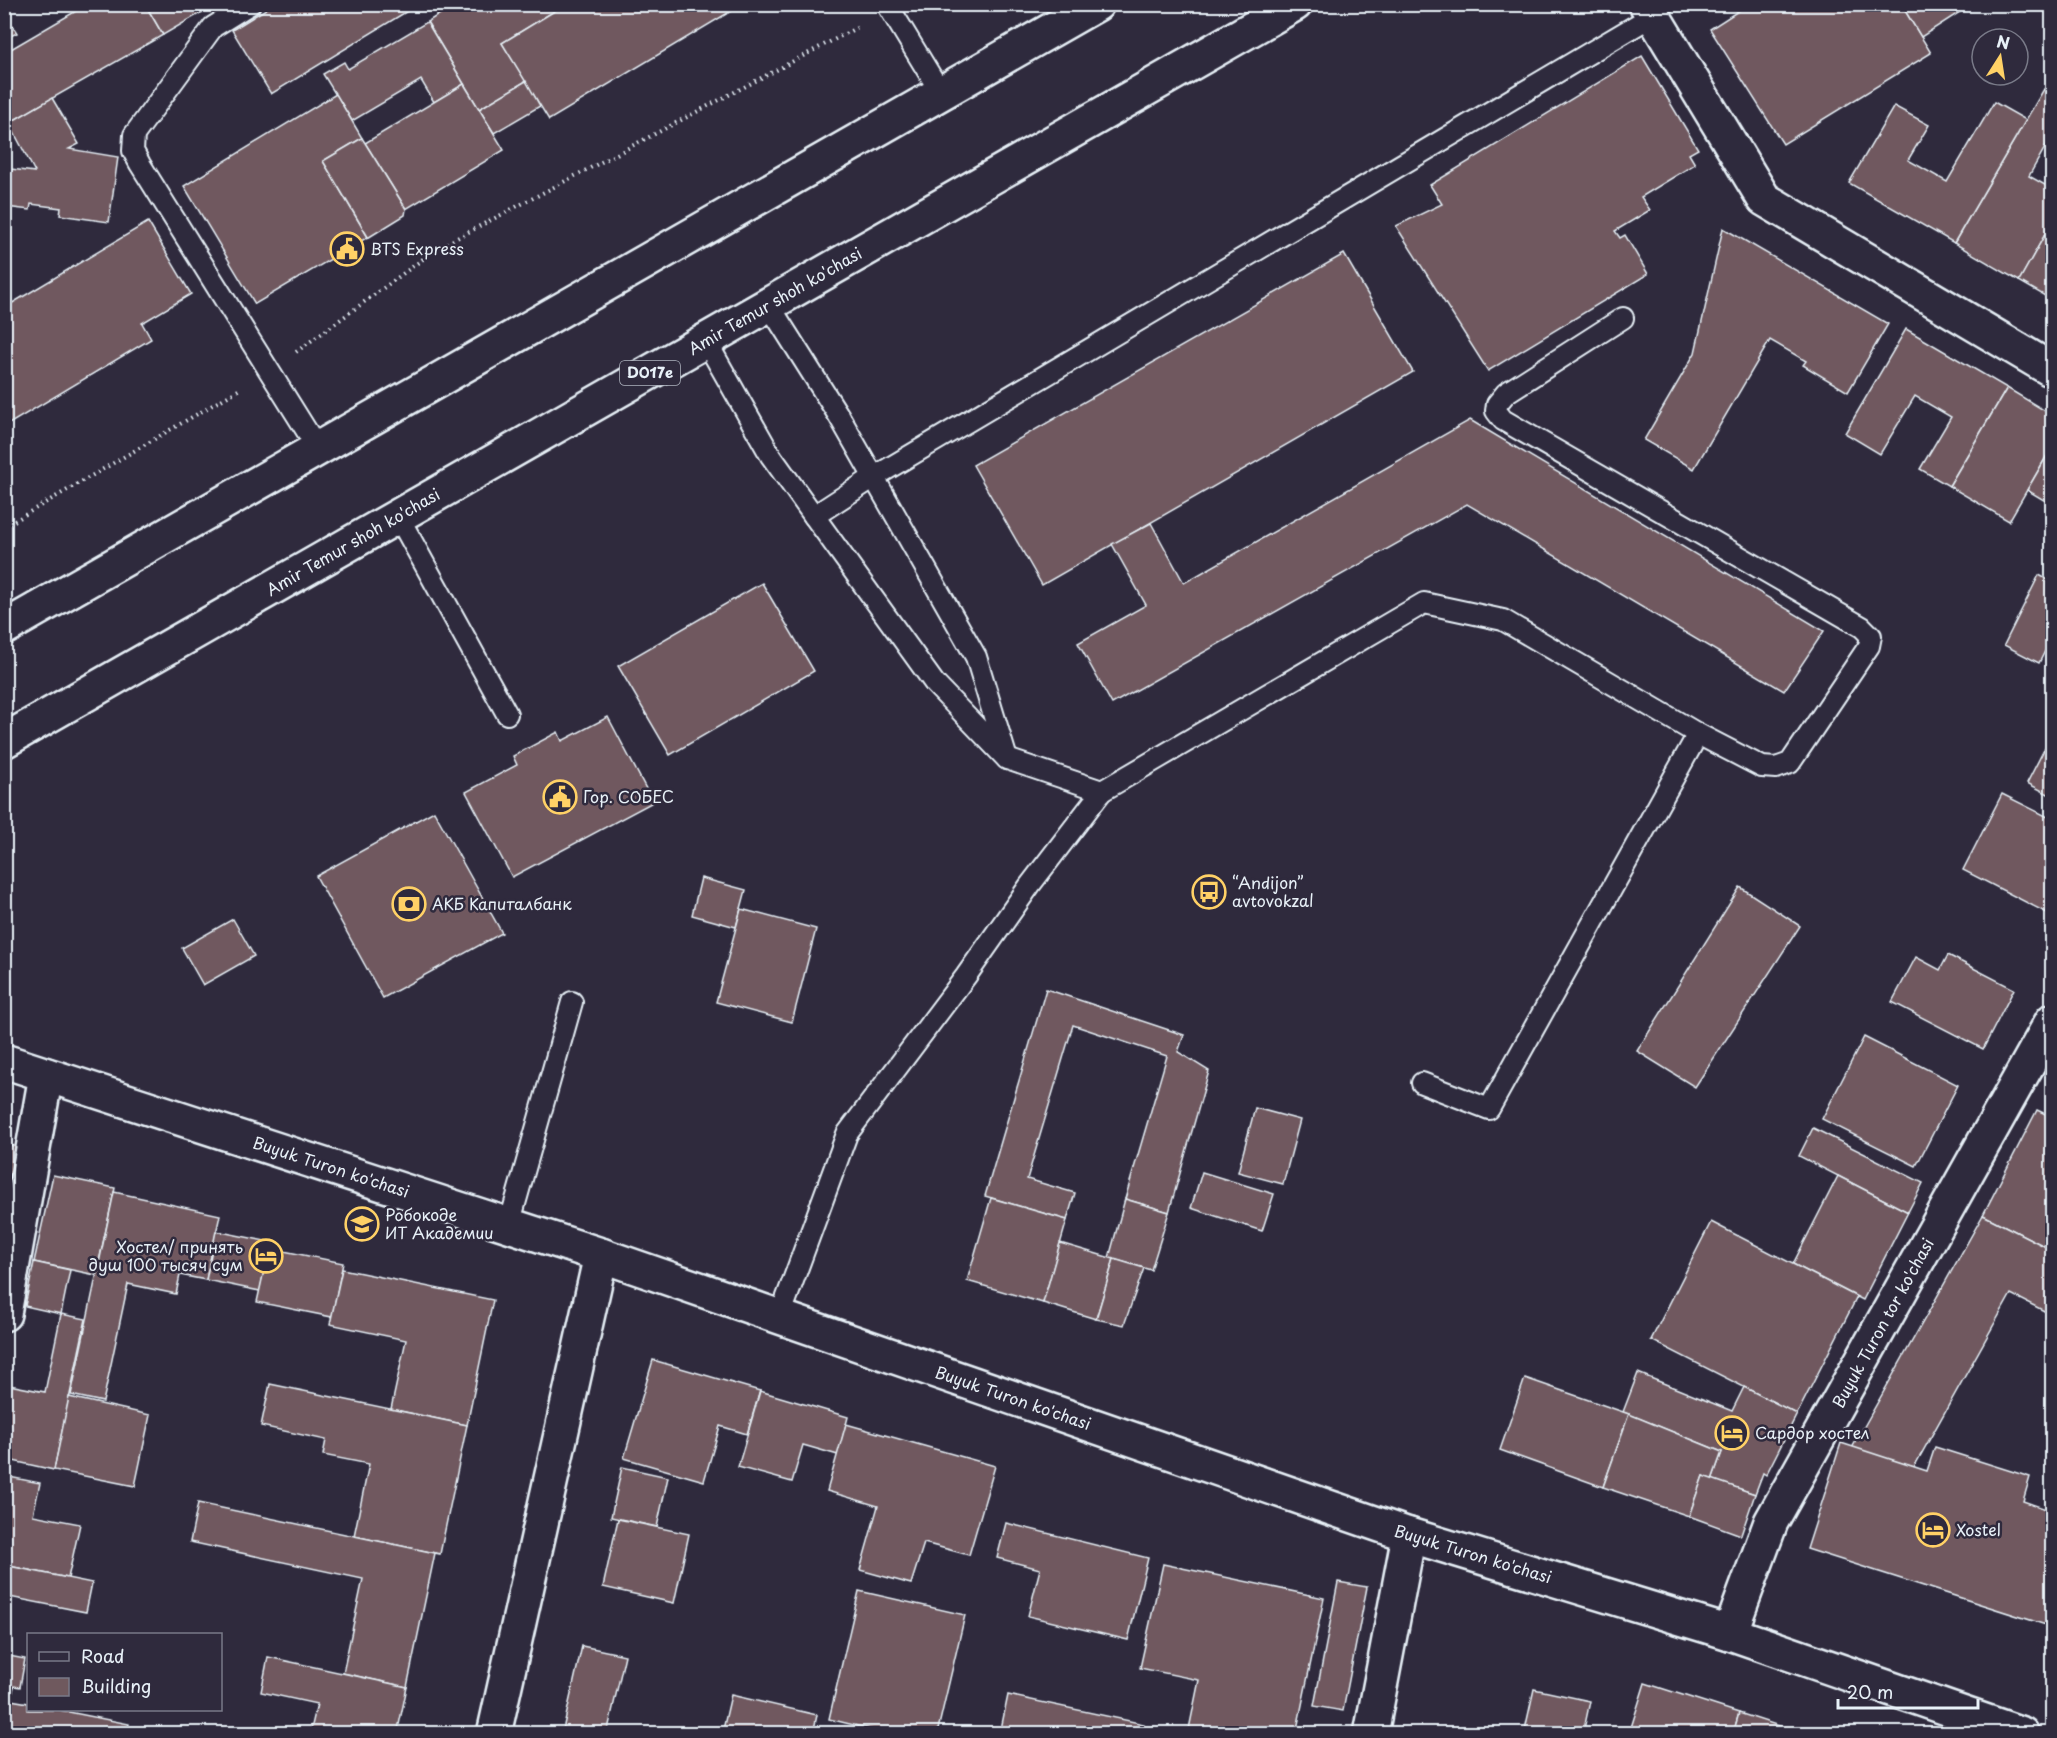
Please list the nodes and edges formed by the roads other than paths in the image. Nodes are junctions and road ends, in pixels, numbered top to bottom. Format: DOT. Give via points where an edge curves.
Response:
graph roads {
  1 [pos="250,4"];
  2 [pos="1097,4"];
  3 [pos="1295,4"];
  4 [pos="888,7"];
  5 [pos="1649,10"];
  6 [pos="941,93"];
  7 [pos="770,305"];
  8 [pos="1623,318"];
  9 [pos="705,341"];
  10 [pos="2052,370"];
  11 [pos="318,449"];
  12 [pos="874,477"];
  13 [pos="398,516"];
  14 [pos="814,516"];
  15 [pos="4,628"];
  16 [pos="507,714"];
  17 [pos="1698,734"];
  18 [pos="4,741"];
  19 [pos="1007,759"];
  20 [pos="1102,791"];
  21 [pos="572,1002"];
  22 [pos="2052,1021"];
  23 [pos="4,1061"];
  24 [pos="46,1075"];
  25 [pos="1422,1083"];
  26 [pos="509,1225"];
  27 [pos="601,1255"];
  28 [pos="4,1314"];
  29 [pos="780,1317"];
  30 [pos="1409,1535"];
  31 [pos="1730,1633"];
  32 [pos="494,1734"];
  33 [pos="1371,1734"];
  34 [pos="2022,1734"];
  1 -- 11 [label="lane" via="213,27 140,125 134,135 133,151"];
  2 -- 6 [label="street"];
  3 -- 7 [label="street, Amir Temur shoh ko'chasi / D017e"];
  4 -- 6 [label="lane"];
  5 -- 10 [label="street" via="1764,199"];
  5 -- 12 [label="lane"];
  6 -- 11 [label="street"];
  7 -- 9 [label="street, Amir Temur shoh ko'chasi / D017e"];
  7 -- 12 [label="lane"];
  8 -- 17 [label="lane" via="1506,393 1496,411 1503,420 1862,627 1871,636 1869,646 1790,763 1762,767"];
  9 -- 13 [label="street, Amir Temur shoh ko'chasi / D017e"];
  9 -- 14 [label="lane" via="771,456"];
  11 -- 15 [label="street"];
  12 -- 14 [label="lane"];
  12 -- 19 [label="lane" via="976,657"];
  13 -- 16 [label="lane"];
  13 -- 18 [label="street, Amir Temur shoh ko'chasi / D017e"];
  14 -- 19 [label="lane" via="935,684"];
  17 -- 20 [label="lane" via="1503,620 1424,603"];
  17 -- 25 [label="lane" via="1489,1109"];
  19 -- 20 [label="lane"];
  20 -- 29 [label="lane" via="847,1134"];
  21 -- 26 [label="lane"];
  22 -- 31 [label="street, Buyuk Turon tor ko'chasi" via="1771,1522"];
  23 -- 24 [label="street, Buyuk Turon ko'chasi"];
  24 -- 26 [label="street, Buyuk Turon ko'chasi"];
  24 -- 28 [label="street"];
  26 -- 27 [label="street, Buyuk Turon ko'chasi"];
  27 -- 29 [label="street, Buyuk Turon ko'chasi"];
  27 -- 32 [label="street"];
  29 -- 30 [label="street, Buyuk Turon ko'chasi"];
  30 -- 31 [label="street, Buyuk Turon ko'chasi"];
  30 -- 33 [label="street"];
  31 -- 34 [label="street, Buyuk Turon ko'chasi"];
}
